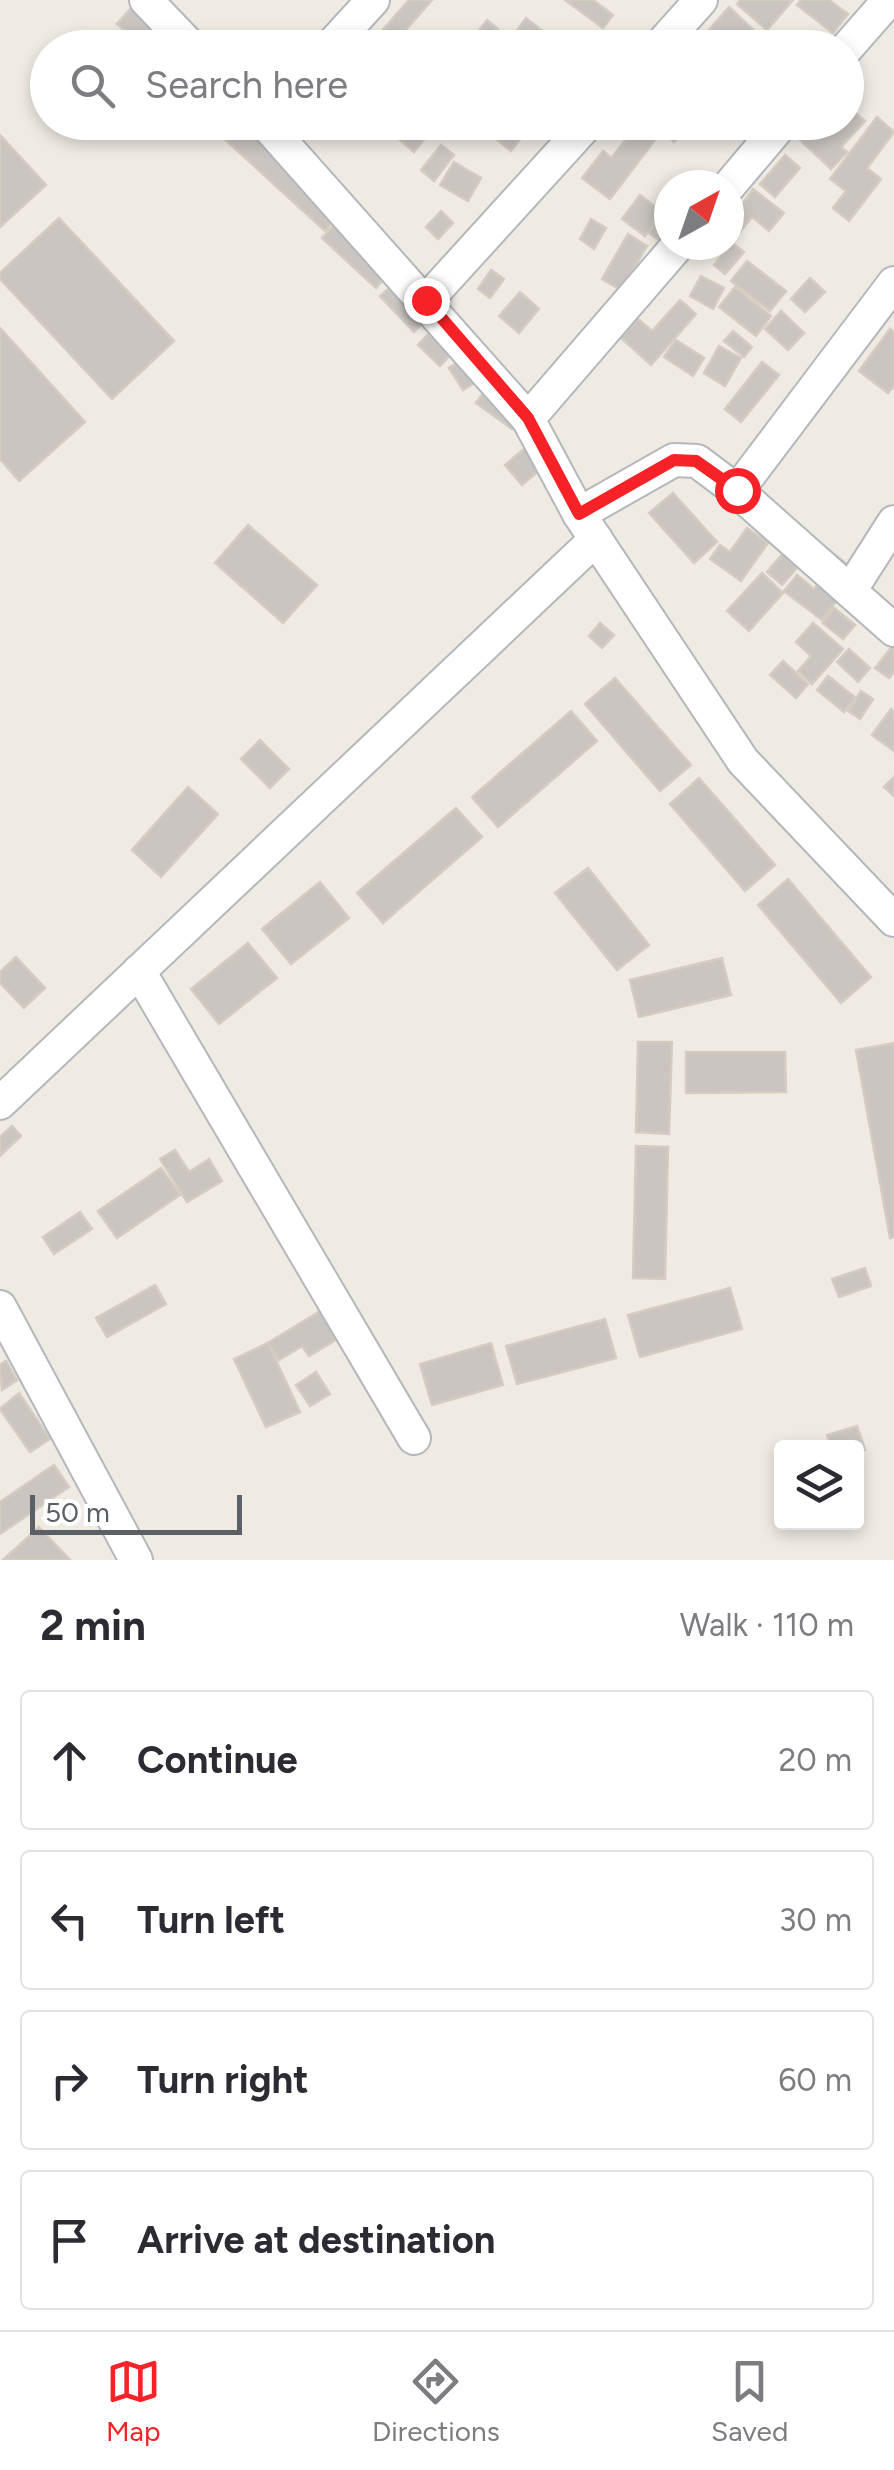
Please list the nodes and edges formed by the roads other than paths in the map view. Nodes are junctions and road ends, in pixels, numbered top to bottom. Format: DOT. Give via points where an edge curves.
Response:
graph roads {
  1 [pos="146,0"];
  2 [pos="373,0"];
  3 [pos="701,0"];
  4 [pos="889,0"];
  5 [pos="175,30"];
  6 [pos="346,30"];
  7 [pos="674,30"];
  8 [pos="863,30"];
  9 [pos="280,140"];
  10 [pos="573,140"];
  11 [pos="769,140"];
  12 [pos="743,170"];
  13 [pos="665,260"];
  14 [pos="894,283"];
  15 [pos="426,300"];
  16 [pos="528,418"];
  17 [pos="737,490"];
  18 [pos="894,522"];
  19 [pos="587,526"];
  20 [pos="850,591"];
  21 [pos="894,630"];
  22 [pos="894,920"];
  23 [pos="140,971"];
  24 [pos="0,1103"];
  25 [pos="0,1307"];
  26 [pos="414,1438"];
  27 [pos="136,1560"];
  1 -- 5 [label="street"];
  2 -- 6 [label="street"];
  3 -- 7 [label="street"];
  4 -- 8 [label="street"];
  9 -- 15 [label="street"];
  10 -- 15 [label="street"];
  11 -- 12 [label="street"];
  13 -- 16 [label="street"];
  14 -- 17 [label="street"];
  15 -- 16 [label="street"];
  16 -- 19 [label="street"];
  17 -- 19 [label="street" via="696,461 674,460"];
  17 -- 20 [label="street"];
  18 -- 20 [label="street"];
  19 -- 22 [label="street" via="744,761"];
  19 -- 23 [label="street"];
  20 -- 21 [label="street"];
  23 -- 24 [label="street"];
  23 -- 26 [label="street"];
  25 -- 27 [label="street"];
}
